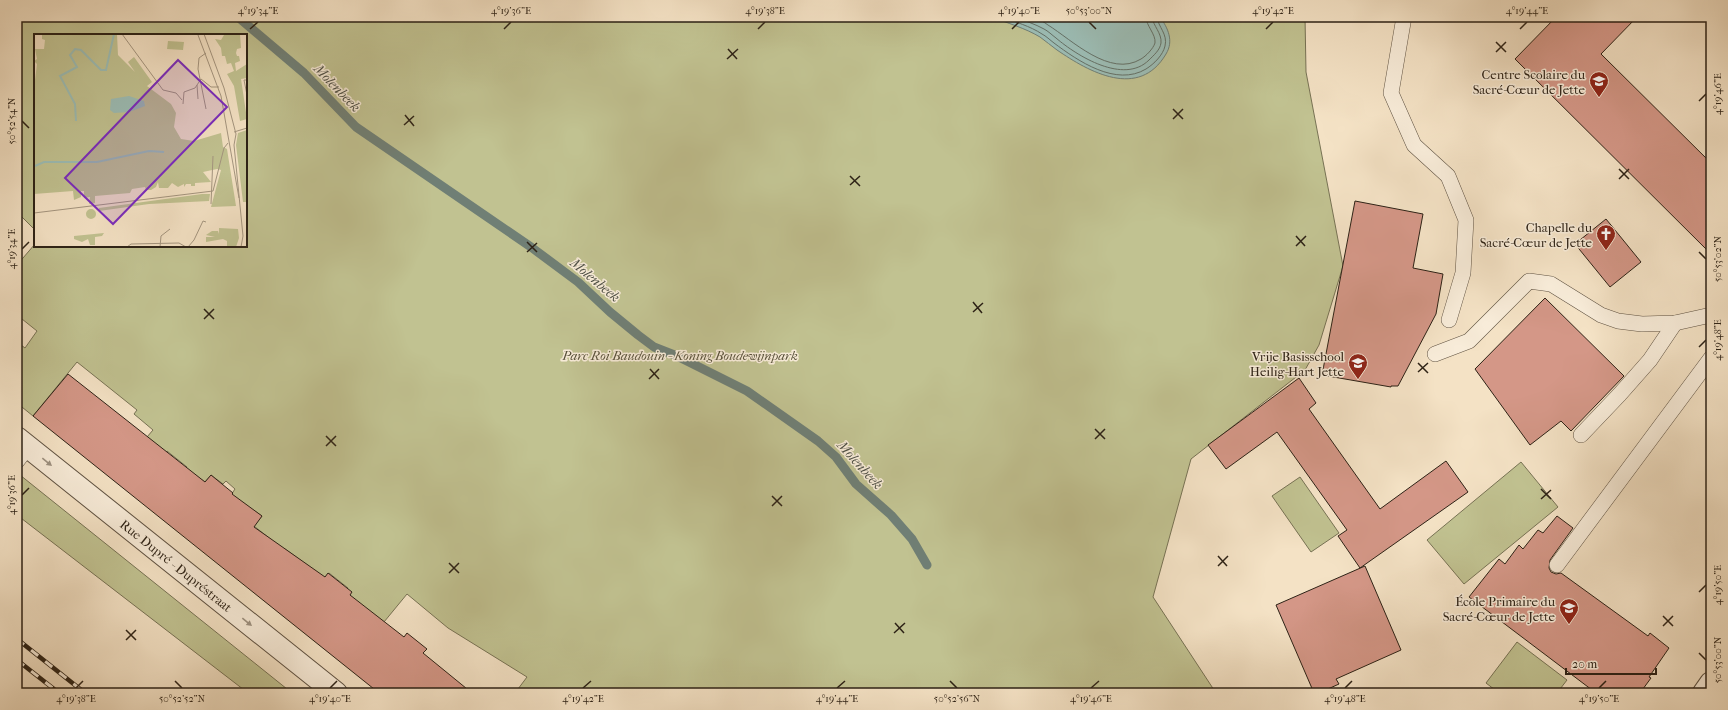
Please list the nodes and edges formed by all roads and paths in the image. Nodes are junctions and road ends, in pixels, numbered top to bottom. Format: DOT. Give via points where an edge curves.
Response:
graph roads {
  1 [pos="1404,17"];
  2 [pos="1711,315"];
  3 [pos="1448,320"];
  4 [pos="1675,323"];
  5 [pos="1435,354"];
  6 [pos="1711,358"];
  7 [pos="1581,435"];
  8 [pos="21,449"];
  9 [pos="1556,565"];
  10 [pos="1711,683"];
  11 [pos="336,693"];
  12 [pos="1704,693"];
  1 -- 3 [label="lane" via="1390,93 1414,145 1448,176 1466,220 1463,273"];
  2 -- 4 [label="lane"];
  4 -- 5 [label="lane" via="1642,324 1618,321 1601,314 1551,284 1529,281 1469,341"];
  4 -- 7 [label="lane" via="1650,360"];
  6 -- 9 [label="lane"];
  8 -- 11 [label="street, Rue Dupré - Dupréstraat, one-way"];
  10 -- 12 [label="street"];
}
